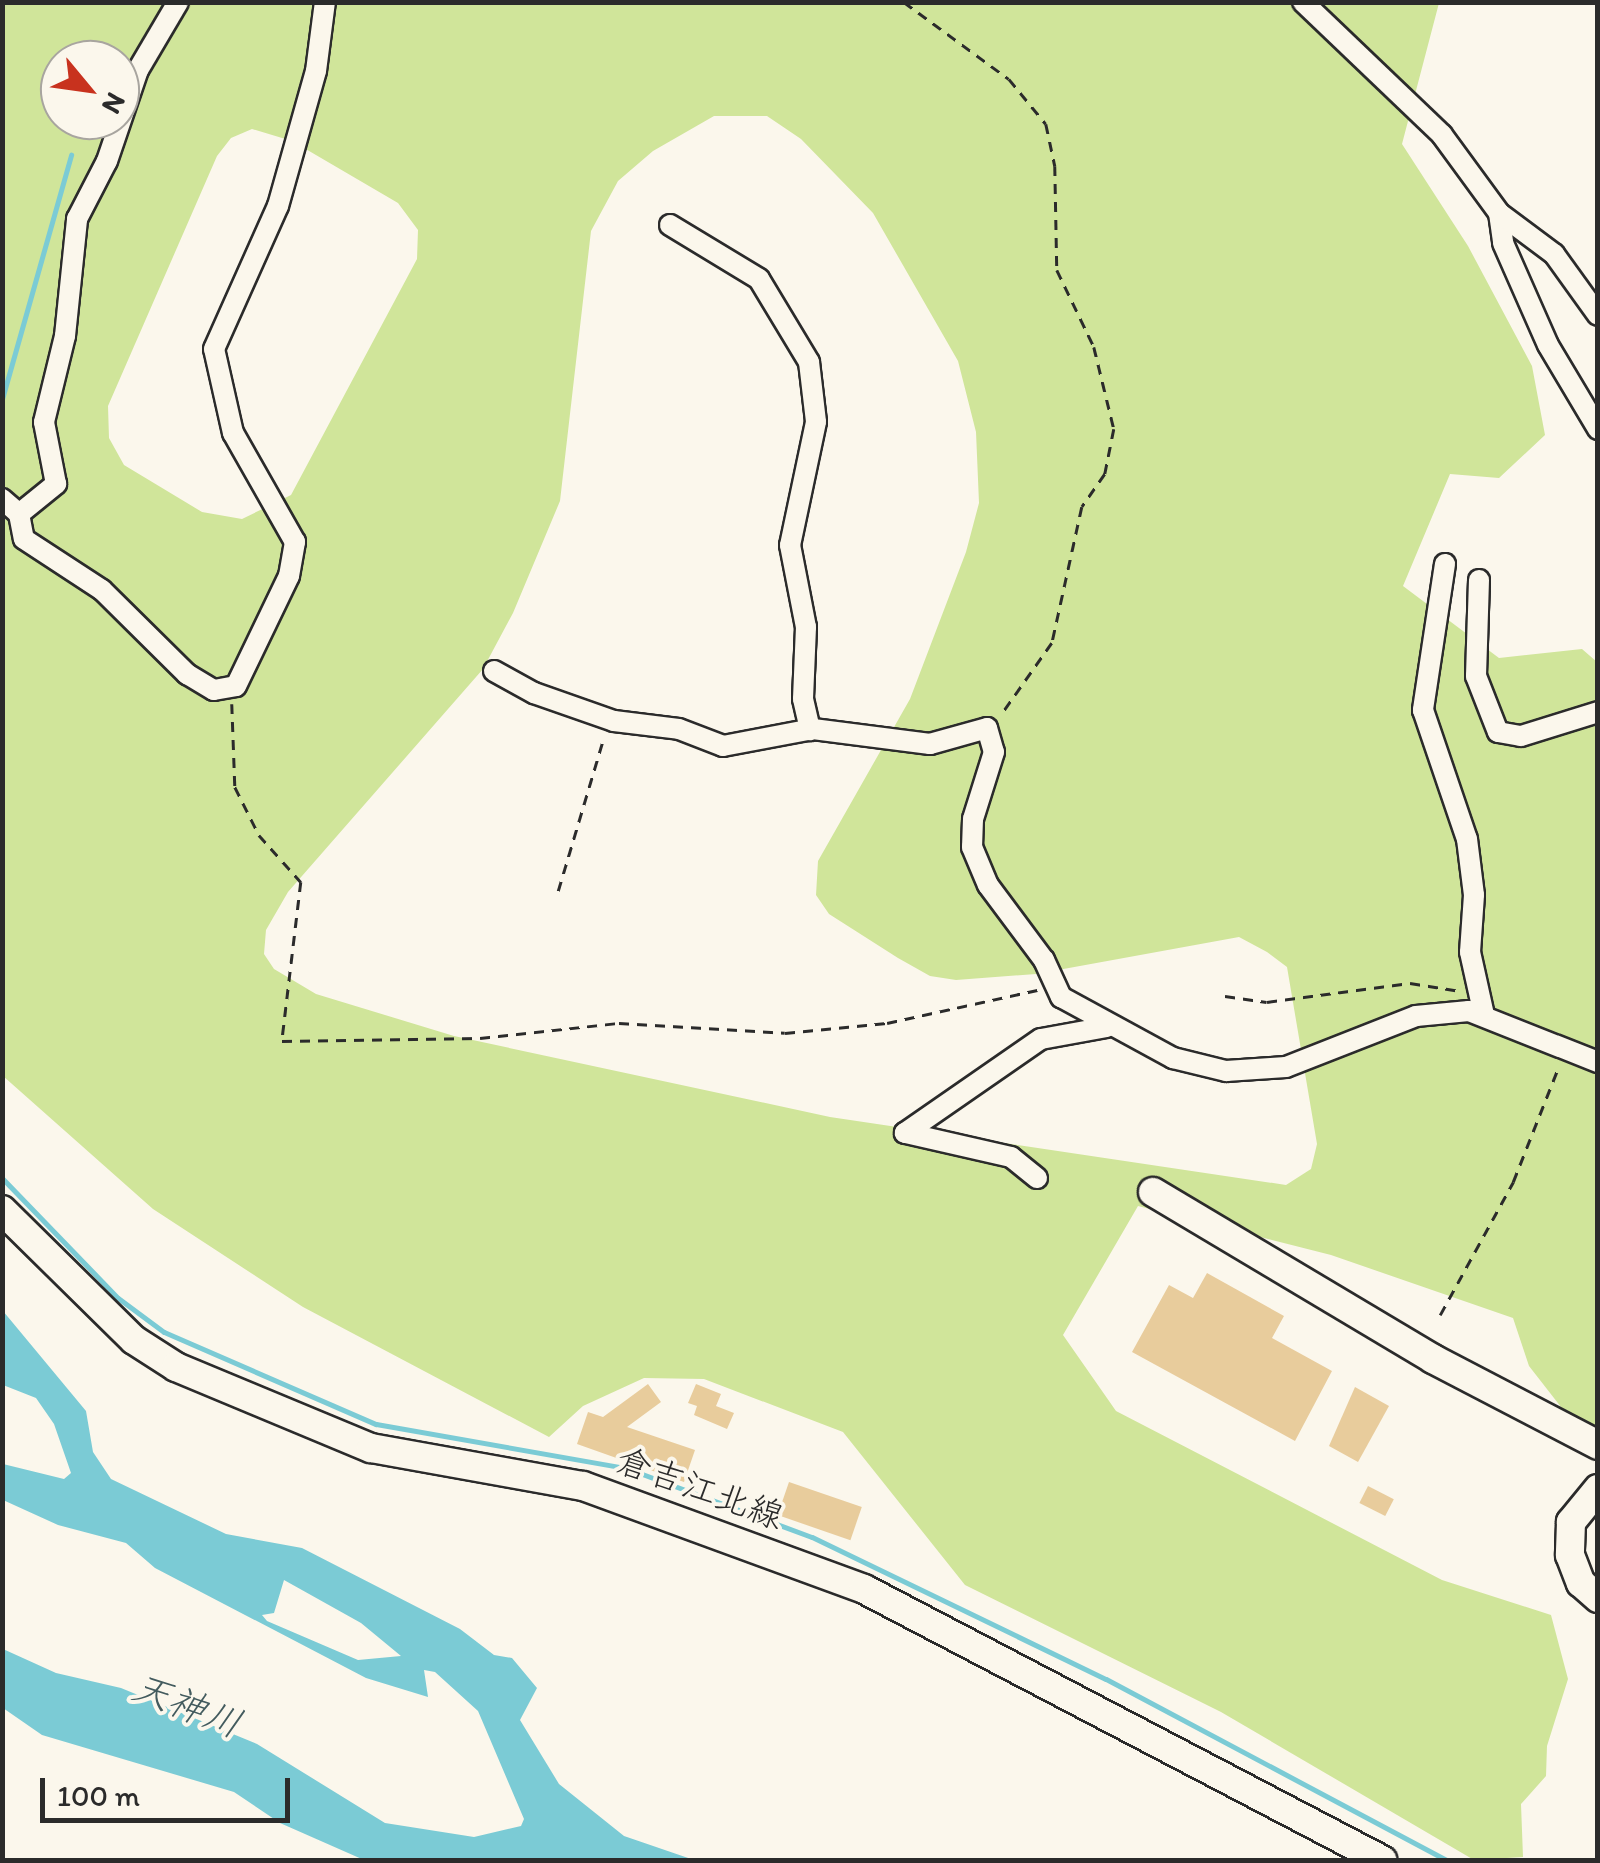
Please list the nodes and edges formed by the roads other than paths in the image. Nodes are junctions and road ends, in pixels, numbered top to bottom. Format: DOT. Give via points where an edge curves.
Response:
graph roads {
  1 [pos="178,2"];
  2 [pos="325,2"];
  3 [pos="1303,2"];
  4 [pos="1499,213"];
  5 [pos="670,224"];
  6 [pos="1598,316"];
  7 [pos="1598,429"];
  8 [pos="2,499"];
  9 [pos="19,514"];
  10 [pos="1446,564"];
  11 [pos="1479,580"];
  12 [pos="494,671"];
  13 [pos="1598,712"];
  14 [pos="810,730"];
  15 [pos="1484,1011"];
  16 [pos="1109,1026"];
  17 [pos="1598,1062"];
  18 [pos="1037,1178"];
  19 [pos="1153,1192"];
  20 [pos="2,1210"];
  21 [pos="1598,1445"];
  22 [pos="1598,1489"];
  23 [pos="1598,1598"];
  24 [pos="1382,1860"];
  1 -- 9 [label="street" via="138,70 108,161 76,219 65,336 44,422 56,484"];
  2 -- 9 [label="street" via="316,70 278,206 214,349 234,432 295,542 263,640 232,687 214,690 187,674 102,590 24,539"];
  3 -- 4 [label="street" via="1442,135"];
  4 -- 6 [label="street" via="1554,254"];
  4 -- 7 [label="street" via="1503,243 1548,346"];
  5 -- 14 [label="street" via="759,279 810,362 816,422 790,545 806,627 803,699"];
  8 -- 9 [label="street"];
  10 -- 15 [label="street" via="1423,710 1467,839 1474,895 1470,952"];
  11 -- 13 [label="street" via="1476,676 1498,732 1521,736"];
  12 -- 14 [label="street" via="609,719 679,729 724,746"];
  14 -- 16 [label="street" via="930,744 979,727 992,732 994,752 973,819 978,866 1044,960 1062,998"];
  15 -- 16 [label="street" via="1416,1016 1286,1067 1254,1070 1199,1066"];
  15 -- 17 [label="street"];
  16 -- 18 [label="street" via="1041,1039 905,1133 1011,1157"];
  19 -- 21 [label="main road" via="1433,1360"];
  20 -- 24 [label="main road, 倉吉江北線" via="134,1340 176,1367 371,1448 583,1486 864,1589"];
  22 -- 23 [label="main road" via="1571,1522 1570,1555 1581,1583"];
}
